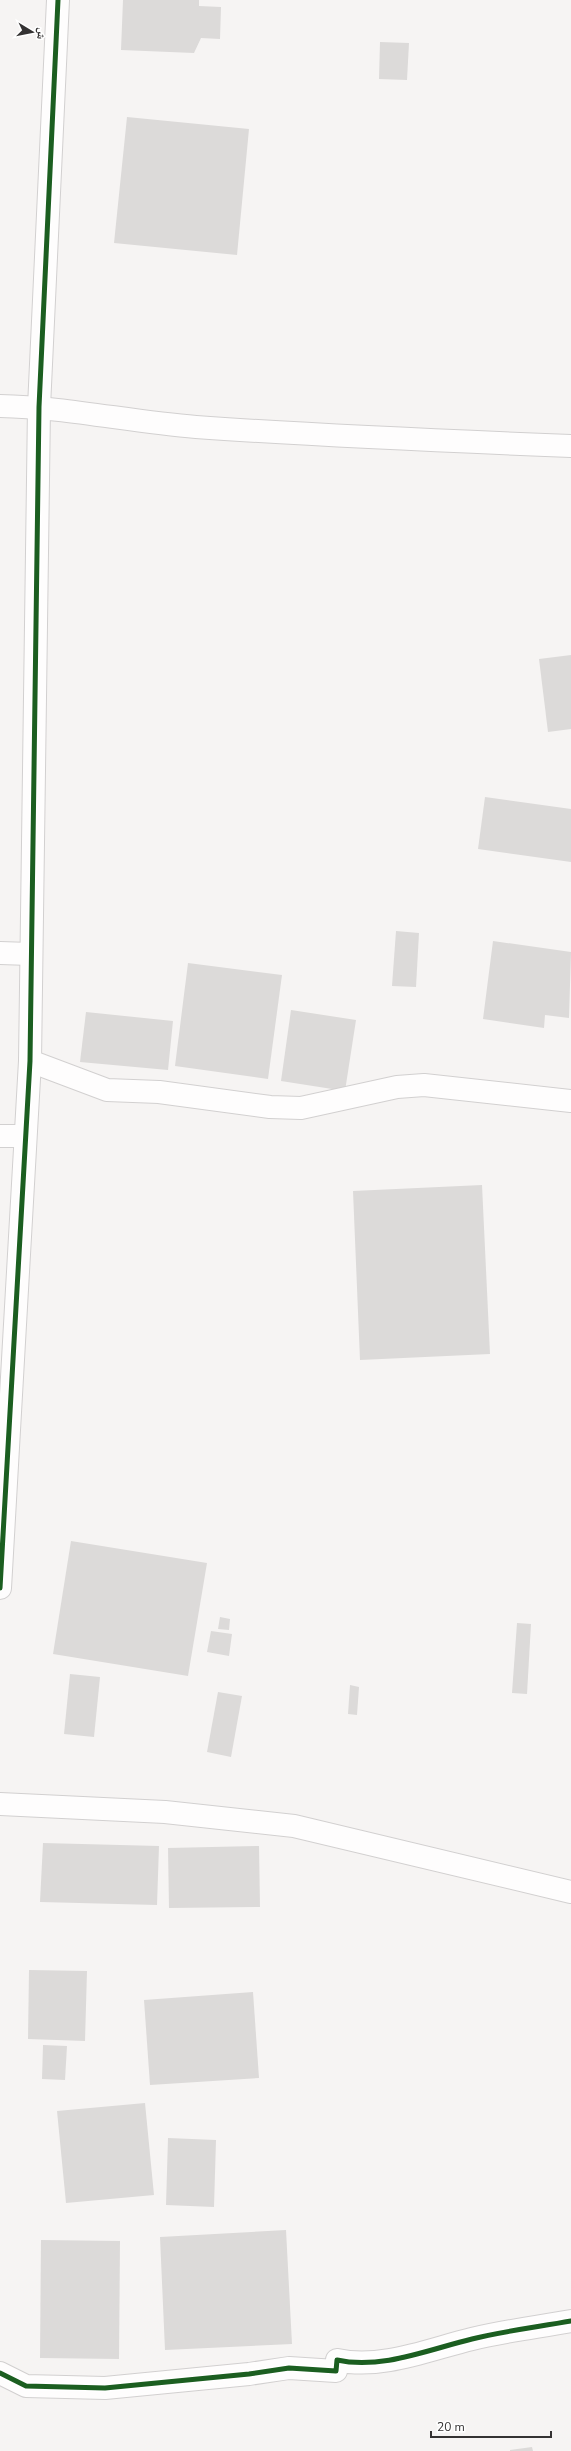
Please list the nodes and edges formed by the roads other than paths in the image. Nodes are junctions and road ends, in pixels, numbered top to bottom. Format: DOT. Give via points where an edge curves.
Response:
graph roads {
  1 [pos="58,0"];
  2 [pos="0,406"];
  3 [pos="39,406"];
  4 [pos="571,446"];
  5 [pos="0,953"];
  6 [pos="30,954"];
  7 [pos="30,1061"];
  8 [pos="571,1101"];
  9 [pos="0,1136"];
  10 [pos="24,1136"];
  11 [pos="0,1588"];
  12 [pos="0,1804"];
  13 [pos="571,1892"];
  14 [pos="571,2321"];
  15 [pos="0,2373"];
  1 -- 3 [label="street"];
  2 -- 3 [label="street"];
  3 -- 4 [label="street" via="194,426 384,439"];
  3 -- 6 [label="street"];
  5 -- 6 [label="street"];
  6 -- 7 [label="street"];
  7 -- 8 [label="street" via="107,1090 159,1092 270,1108 301,1108 397,1087 424,1086"];
  7 -- 10 [label="street"];
  9 -- 10 [label="street"];
  10 -- 11 [label="street"];
  12 -- 13 [label="street" via="165,1812 294,1826"];
  14 -- 15 [label="street" via="473,2339 378,2361 337,2360 336,2371 289,2368 105,2388 26,2386"];
}
